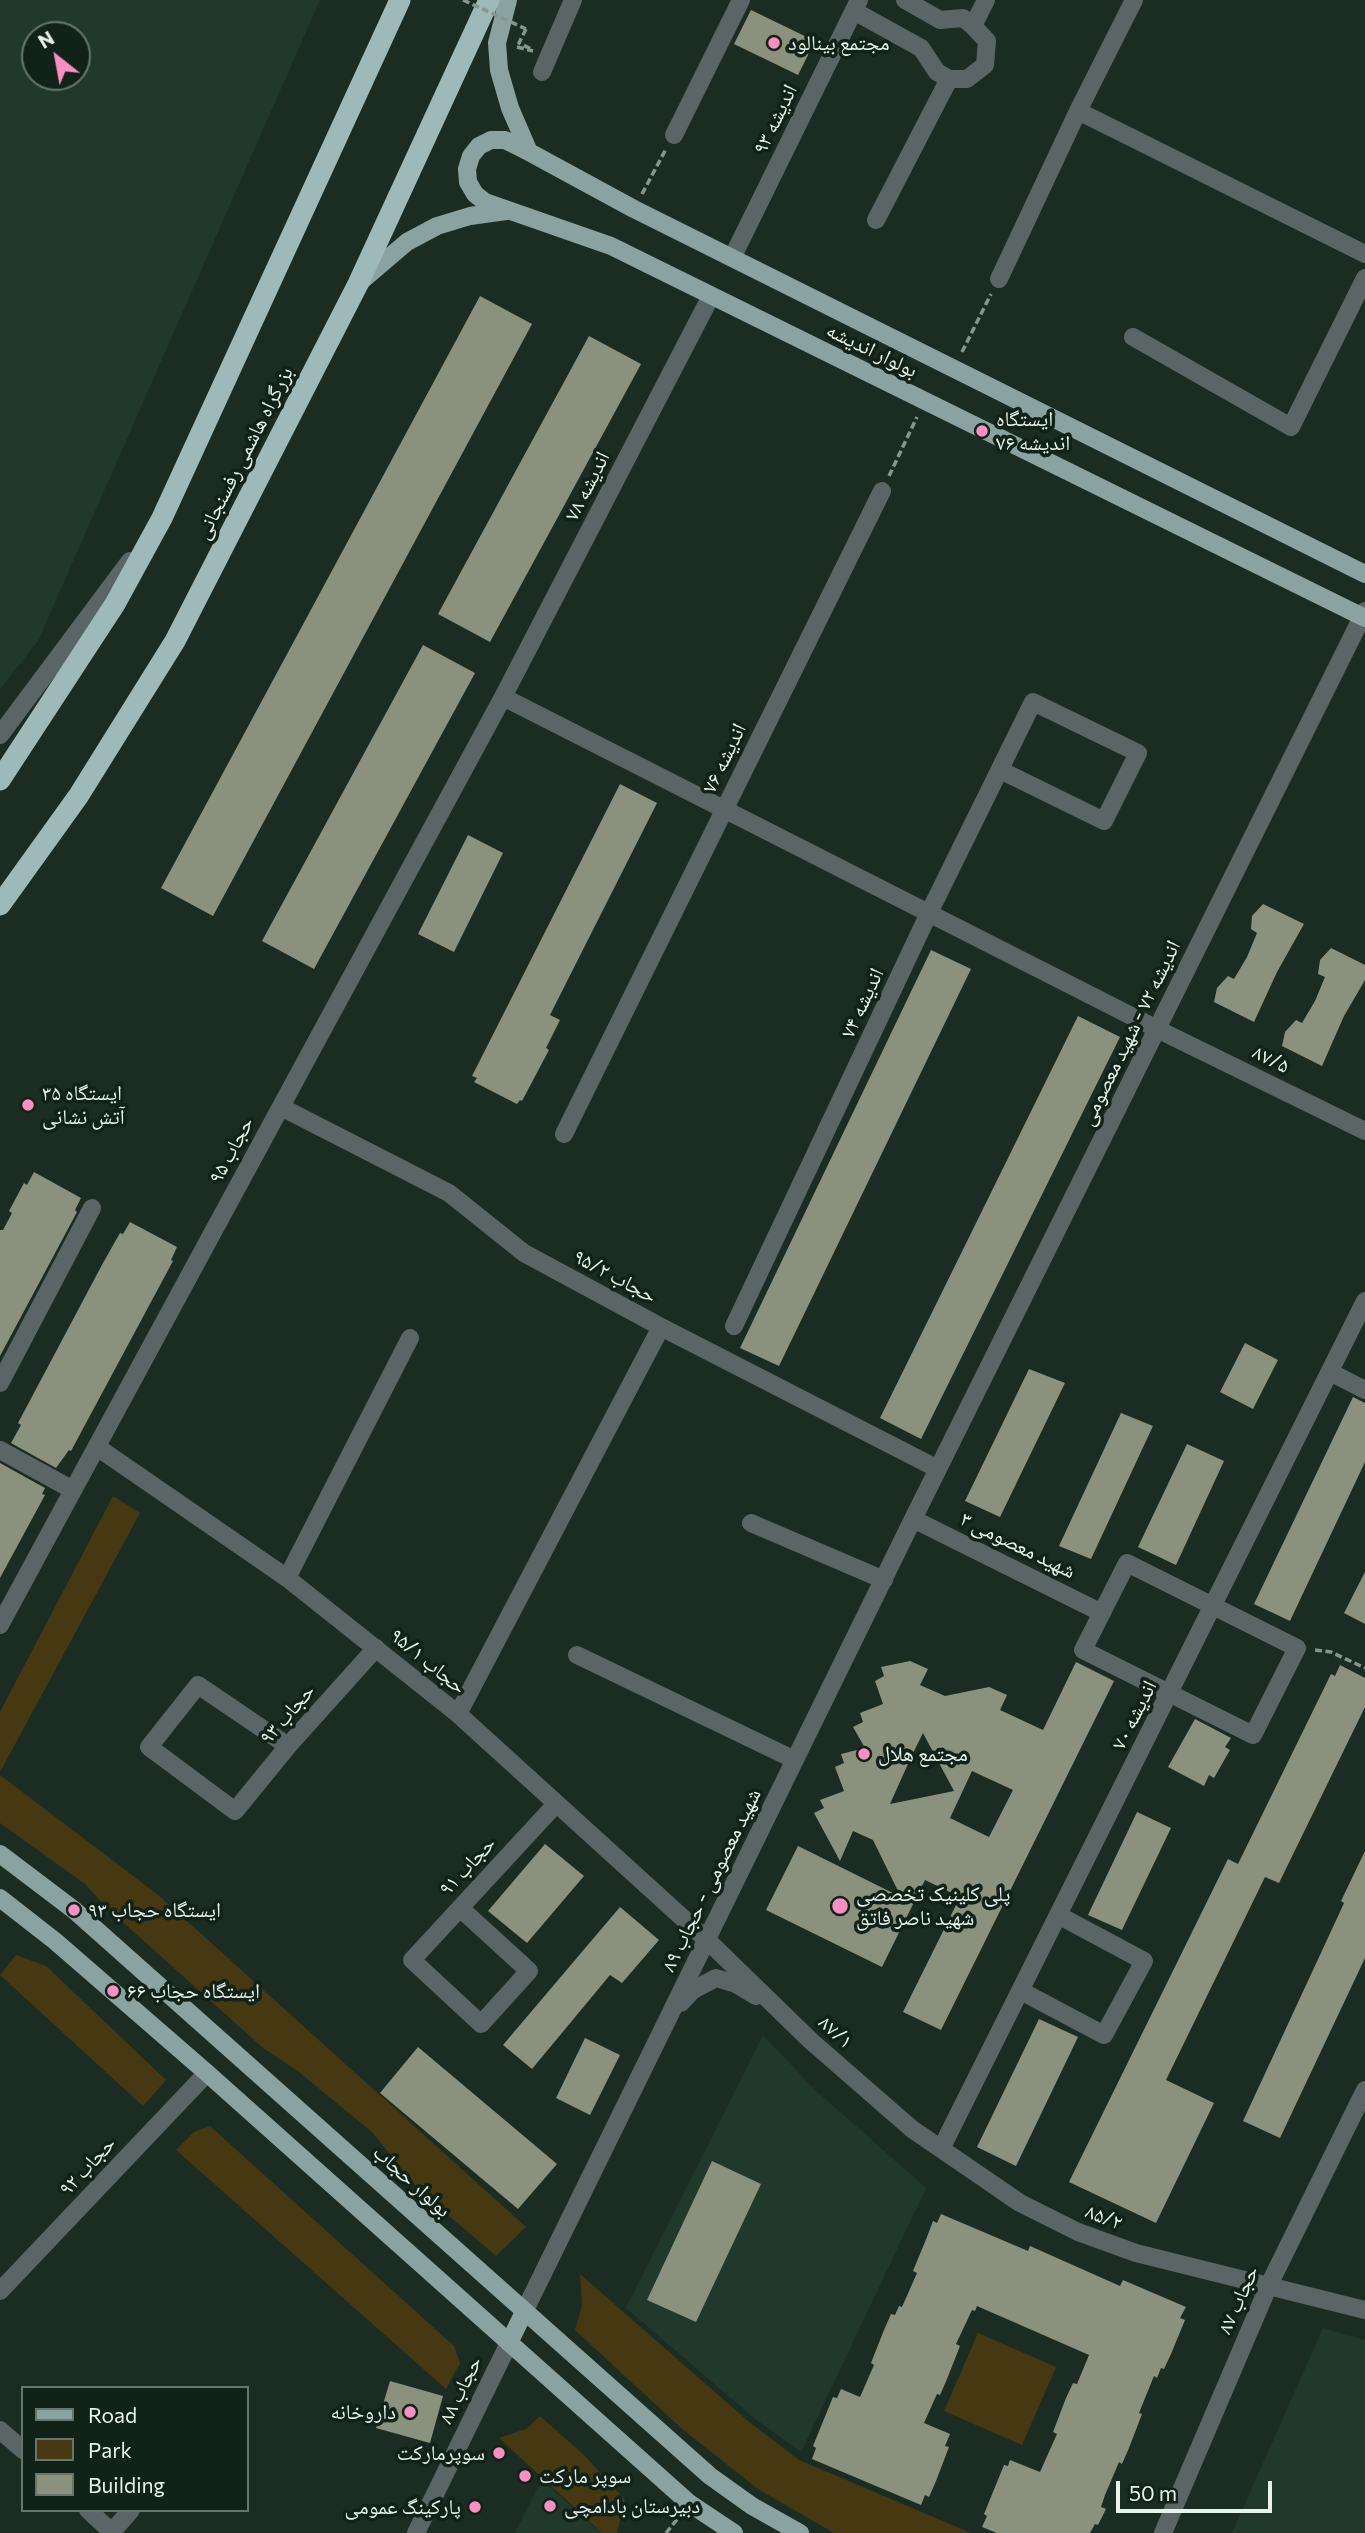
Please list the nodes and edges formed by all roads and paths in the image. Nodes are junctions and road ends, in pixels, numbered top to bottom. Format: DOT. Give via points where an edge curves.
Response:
graph roads {
  1 [pos="400,0"];
  2 [pos="463,0"];
  3 [pos="488,0"];
  4 [pos="508,0"];
  5 [pos="573,0"];
  6 [pos="741,0"];
  7 [pos="905,0"];
  8 [pos="986,0"];
  9 [pos="1134,0"];
  10 [pos="856,6"];
  11 [pos="973,26"];
  12 [pos="497,43"];
  13 [pos="542,72"];
  14 [pos="949,79"];
  15 [pos="1078,111"];
  16 [pos="674,135"];
  17 [pos="529,152"];
  18 [pos="634,209"];
  19 [pos="509,211"];
  20 [pos="876,220"];
  21 [pos="1365,254"];
  22 [pos="732,258"];
  23 [pos="1365,278"];
  24 [pos="999,279"];
  25 [pos="358,284"];
  26 [pos="711,296"];
  27 [pos="1133,337"];
  28 [pos="953,369"];
  29 [pos="924,401"];
  30 [pos="882,491"];
  31 [pos="162,519"];
  32 [pos="1365,574"];
  33 [pos="1364,615"];
  34 [pos="503,697"];
  35 [pos="0,735"];
  36 [pos="1000,770"];
  37 [pos="0,780"];
  38 [pos="724,809"];
  39 [pos="0,905"];
  40 [pos="929,913"];
  41 [pos="1157,1029"];
  42 [pos="281,1107"];
  43 [pos="1365,1131"];
  44 [pos="564,1134"];
  45 [pos="92,1208"];
  46 [pos="1365,1301"];
  47 [pos="734,1326"];
  48 [pos="661,1327"];
  49 [pos="410,1338"];
  50 [pos="1330,1372"];
  51 [pos="0,1383"];
  52 [pos="1365,1390"];
  53 [pos="97,1447"];
  54 [pos="0,1450"];
  55 [pos="938,1469"];
  56 [pos="73,1490"];
  57 [pos="914,1519"];
  58 [pos="751,1523"];
  59 [pos="287,1578"];
  60 [pos="884,1580"];
  61 [pos="1214,1606"];
  62 [pos="1102,1613"];
  63 [pos="0,1625"];
  64 [pos="376,1648"];
  65 [pos="1297,1648"];
  66 [pos="577,1655"];
  67 [pos="1365,1668"];
  68 [pos="1170,1694"];
  69 [pos="458,1714"];
  70 [pos="288,1746"];
  71 [pos="795,1760"];
  72 [pos="556,1804"];
  73 [pos="0,1854"];
  74 [pos="0,1898"];
  75 [pos="460,1908"];
  76 [pos="1058,1915"];
  77 [pos="707,1940"];
  78 [pos="1021,1991"];
  79 [pos="776,2007"];
  80 [pos="669,2016"];
  81 [pos="207,2073"];
  82 [pos="1365,2090"];
  83 [pos="941,2149"];
  84 [pos="1269,2284"];
  85 [pos="0,2291"];
  86 [pos="1365,2310"];
  87 [pos="524,2312"];
  88 [pos="509,2343"];
  89 [pos="0,2430"];
  90 [pos="21,2448"];
  91 [pos="90,2512"];
  92 [pos="129,2512"];
  93 [pos="112,2533"];
  94 [pos="416,2533"];
  95 [pos="734,2533"];
  96 [pos="800,2533"];
  97 [pos="1163,2533"];
  1 -- 31 [label="highway, بزرگراه هاشمی رفسنجانی"];
  2 -- 12 [label="path, bridge" via="526,29 519,43 536,52"];
  3 -- 25 [label="highway, بزرگراه هاشمی رفسنجانی"];
  4 -- 12 [label="main road"];
  5 -- 13 [label="street"];
  6 -- 16 [label="street"];
  7 -- 11 [label="street" via="940,20 963,18"];
  8 -- 11 [label="street"];
  9 -- 15 [label="street"];
  10 -- 14 [label="street" via="921,48 937,72"];
  10 -- 22 [label="street, اندیشه ۹۳"];
  11 -- 14 [label="street" via="988,41 985,65 967,79"];
  12 -- 17 [label="main road" via="510,108"];
  14 -- 20 [label="street"];
  15 -- 21 [label="street"];
  15 -- 24 [label="street"];
  16 -- 18 [label="path"];
  17 -- 18 [label="main road, بولوار اندیشه"];
  17 -- 19 [label="main road, بولوار اندیشه" via="505,140 491,140 471,156 468,182 475,194"];
  18 -- 22 [label="main road, بولوار اندیشه"];
  19 -- 25 [label="main road, بولوار اندیشه" via="436,226 407,242"];
  19 -- 26 [label="main road, بولوار اندیشه" via="611,246"];
  22 -- 28 [label="main road, بولوار اندیشه"];
  23 -- 27 [label="street" via="1291,427"];
  24 -- 28 [label="path"];
  25 -- 39 [label="highway, بزرگراه هاشمی رفسنجانی" via="175,641 79,794"];
  26 -- 29 [label="main road, بولوار اندیشه"];
  26 -- 34 [label="street, اندیشه ۷۸"];
  28 -- 32 [label="main road, بولوار اندیشه"];
  29 -- 30 [label="path"];
  29 -- 33 [label="main road, بولوار اندیشه"];
  30 -- 38 [label="street, اندیشه ۷۶"];
  31 -- 35 [label="street"];
  31 -- 37 [label="highway, بزرگراه هاشمی رفسنجانی" via="116,604"];
  33 -- 41 [label="street, اندیشه ۷۲ - شهید معصومی"];
  34 -- 38 [label="street, ۸۷/۵"];
  34 -- 42 [label="street, حجاب ۹۵"];
  36 -- 36 [label="street, اندیشه ۷۴" via="1033,702 1138,753 1104,821"];
  36 -- 40 [label="street, اندیشه ۷۴"];
  38 -- 40 [label="street, ۸۷/۵"];
  38 -- 44 [label="street, اندیشه ۷۶"];
  40 -- 41 [label="street, ۸۷/۵"];
  40 -- 47 [label="street, اندیشه ۷۴"];
  41 -- 43 [label="street, ۸۷/۵"];
  41 -- 55 [label="street, اندیشه ۷۲ - شهید معصومی"];
  42 -- 48 [label="street, حجاب ۹۵/۲" via="449,1193 524,1253"];
  42 -- 53 [label="street, حجاب ۹۵"];
  45 -- 51 [label="street"];
  46 -- 50 [label="street, اندیشه ۷۰"];
  48 -- 55 [label="street, حجاب ۹۵/۲"];
  48 -- 69 [label="street"];
  49 -- 59 [label="street"];
  50 -- 52 [label="street"];
  50 -- 61 [label="street, اندیشه ۷۰"];
  53 -- 56 [label="street, حجاب ۹۵"];
  53 -- 59 [label="street, حجاب ۹۵/۱"];
  54 -- 56 [label="street"];
  55 -- 57 [label="street, شهید معصومی - حجاب ۸۹"];
  56 -- 63 [label="street, حجاب ۹۵"];
  57 -- 60 [label="street, شهید معصومی - حجاب ۸۹"];
  57 -- 62 [label="street, شهید معصومی ۳"];
  58 -- 60 [label="street"];
  59 -- 64 [label="street, حجاب ۹۵/۱"];
  60 -- 71 [label="street, شهید معصومی - حجاب ۸۹"];
  61 -- 62 [label="street" via="1127,1563"];
  61 -- 65 [label="street"];
  61 -- 68 [label="street, اندیشه ۷۰"];
  62 -- 68 [label="street" via="1083,1650"];
  64 -- 69 [label="street, حجاب ۹۵/۱"];
  64 -- 70 [label="street, حجاب ۹۳"];
  65 -- 67 [label="path" via="1331,1652"];
  65 -- 68 [label="street" via="1253,1735"];
  66 -- 71 [label="street"];
  68 -- 76 [label="street, اندیشه ۷۰"];
  69 -- 72 [label="street, حجاب ۹۵/۱"];
  70 -- 70 [label="street, حجاب ۹۳" via="234,1811 149,1747 198,1685"];
  71 -- 77 [label="street, شهید معصومی - حجاب ۸۹"];
  72 -- 75 [label="street, حجاب ۹۱"];
  72 -- 77 [label="street, حجاب ۹۵/۱"];
  73 -- 87 [label="main road, بولوار حجاب" via="84,1919"];
  74 -- 81 [label="main road"];
  75 -- 75 [label="street, حجاب ۹۱" via="412,1960 481,2024 529,1971"];
  76 -- 78 [label="street, اندیشه ۷۰"];
  76 -- 78 [label="street" via="1144,1961 1104,2035"];
  77 -- 79 [label="street, ۸۷/۱"];
  77 -- 80 [label="street, شهید معصومی - حجاب ۸۹"];
  78 -- 83 [label="street, اندیشه ۷۰"];
  79 -- 80 [label="street" via="736,1984 716,1979 693,1990"];
  79 -- 83 [label="street, ۸۷/۱" via="912,2129"];
  80 -- 87 [label="street, شهید معصومی - حجاب ۸۹"];
  81 -- 85 [label="street, حجاب ۹۲"];
  81 -- 88 [label="main road"];
  82 -- 84 [label="street, حجاب ۸۷"];
  83 -- 84 [label="street, ۸۵/۲" via="1020,2203 1078,2232 1136,2253"];
  84 -- 86 [label="street, ۸۵/۲"];
  84 -- 97 [label="street, حجاب ۸۷"];
  87 -- 88 [label="main road"];
  87 -- 96 [label="main road, بولوار حجاب" via="710,2476"];
  88 -- 94 [label="street, حجاب ۸۸"];
  88 -- 95 [label="main road" via="689,2503"];
  89 -- 90 [label="street"];
  91 -- 93 [label="street"];
  92 -- 93 [label="street"];
}
